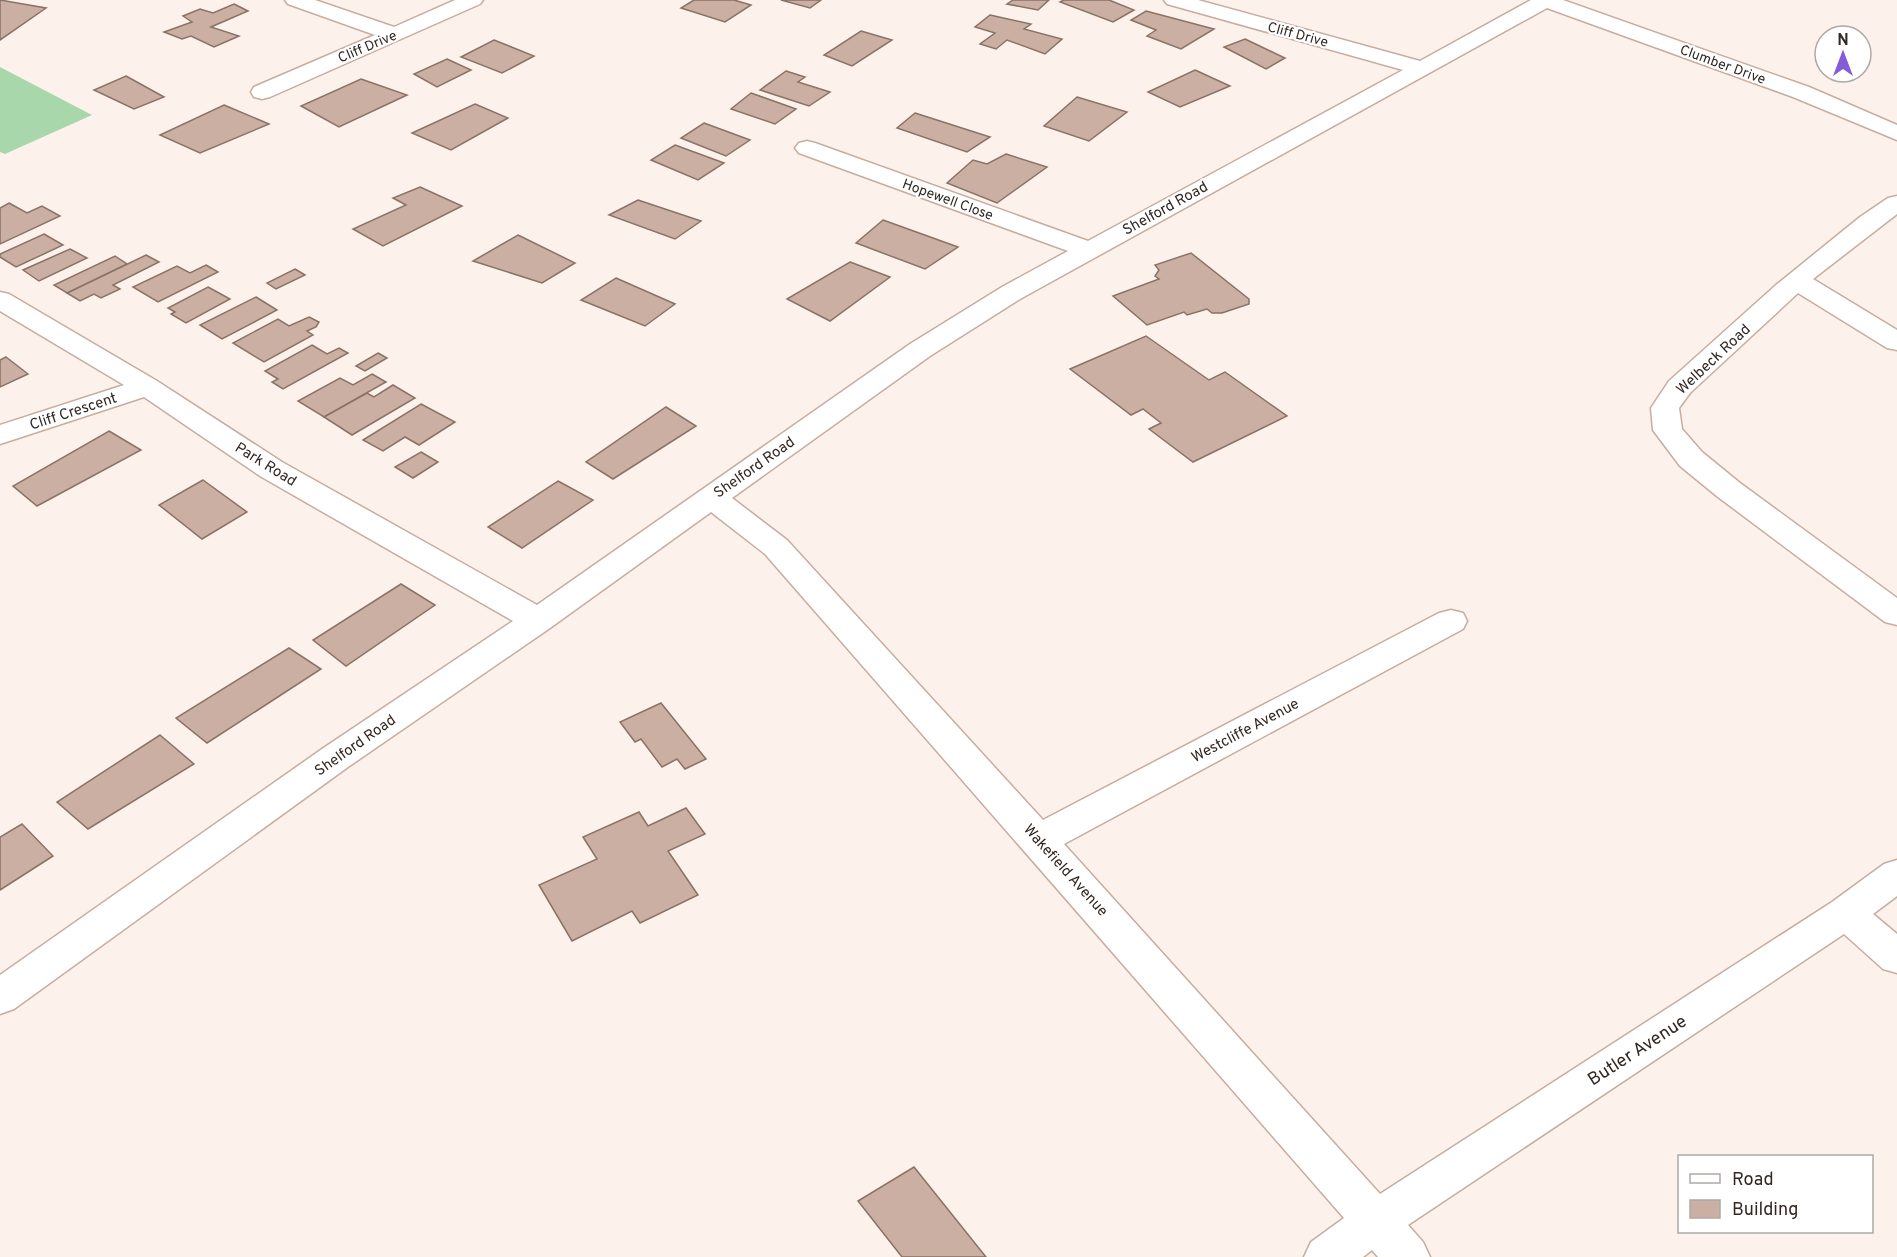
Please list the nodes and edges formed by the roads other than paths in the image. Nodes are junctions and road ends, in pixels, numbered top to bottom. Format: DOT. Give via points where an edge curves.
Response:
graph roads {
  1 [pos="295,0"];
  2 [pos="473,0"];
  3 [pos="1174,0"];
  4 [pos="1546,0"];
  5 [pos="394,34"];
  6 [pos="1422,68"];
  7 [pos="262,92"];
  8 [pos="1897,133"];
  9 [pos="807,148"];
  10 [pos="1897,204"];
  11 [pos="1089,250"];
  12 [pos="1797,281"];
  13 [pos="0,300"];
  14 [pos="1897,342"];
  15 [pos="147,387"];
  16 [pos="0,435"];
  17 [pos="711,497"];
  18 [pos="1897,614"];
  19 [pos="538,620"];
  20 [pos="1451,621"];
  21 [pos="1038,840"];
  22 [pos="1897,875"];
  23 [pos="1846,913"];
  24 [pos="1897,957"];
  25 [pos="0,996"];
  26 [pos="1376,1222"];
  27 [pos="1327,1257"];
  28 [pos="1407,1257"];
  1 -- 5 [label="street"];
  2 -- 5 [label="street, Cliff Drive"];
  3 -- 6 [label="street, Cliff Drive"];
  4 -- 6 [label="street, Shelford Road"];
  4 -- 8 [label="street, Clumber Drive" via="1800,92"];
  5 -- 7 [label="street, Cliff Drive"];
  6 -- 11 [label="street, Shelford Road"];
  9 -- 11 [label="street, Hopewell Close"];
  10 -- 12 [label="street, Welbeck Road" via="1870,220"];
  11 -- 17 [label="street, Shelford Road" via="920,350"];
  12 -- 14 [label="street"];
  12 -- 18 [label="street, Welbeck Road" via="1679,387 1665,408 1668,430 1691,459 1729,490"];
  13 -- 15 [label="street, Park Road"];
  15 -- 16 [label="street, Cliff Crescent"];
  15 -- 19 [label="street, Park Road" via="271,469"];
  17 -- 19 [label="street, Shelford Road"];
  17 -- 21 [label="street, Wakefield Avenue" via="776,547"];
  19 -- 25 [label="street, Shelford Road" via="335,758"];
  20 -- 21 [label="street, Westcliffe Avenue"];
  21 -- 26 [label="street, Wakefield Avenue"];
  22 -- 23 [label="street, Butler Avenue"];
  23 -- 24 [label="street"];
  23 -- 26 [label="street, Butler Avenue"];
  26 -- 27 [label="street, Butler Avenue"];
  26 -- 28 [label="street, Wakefield Avenue"];
}
